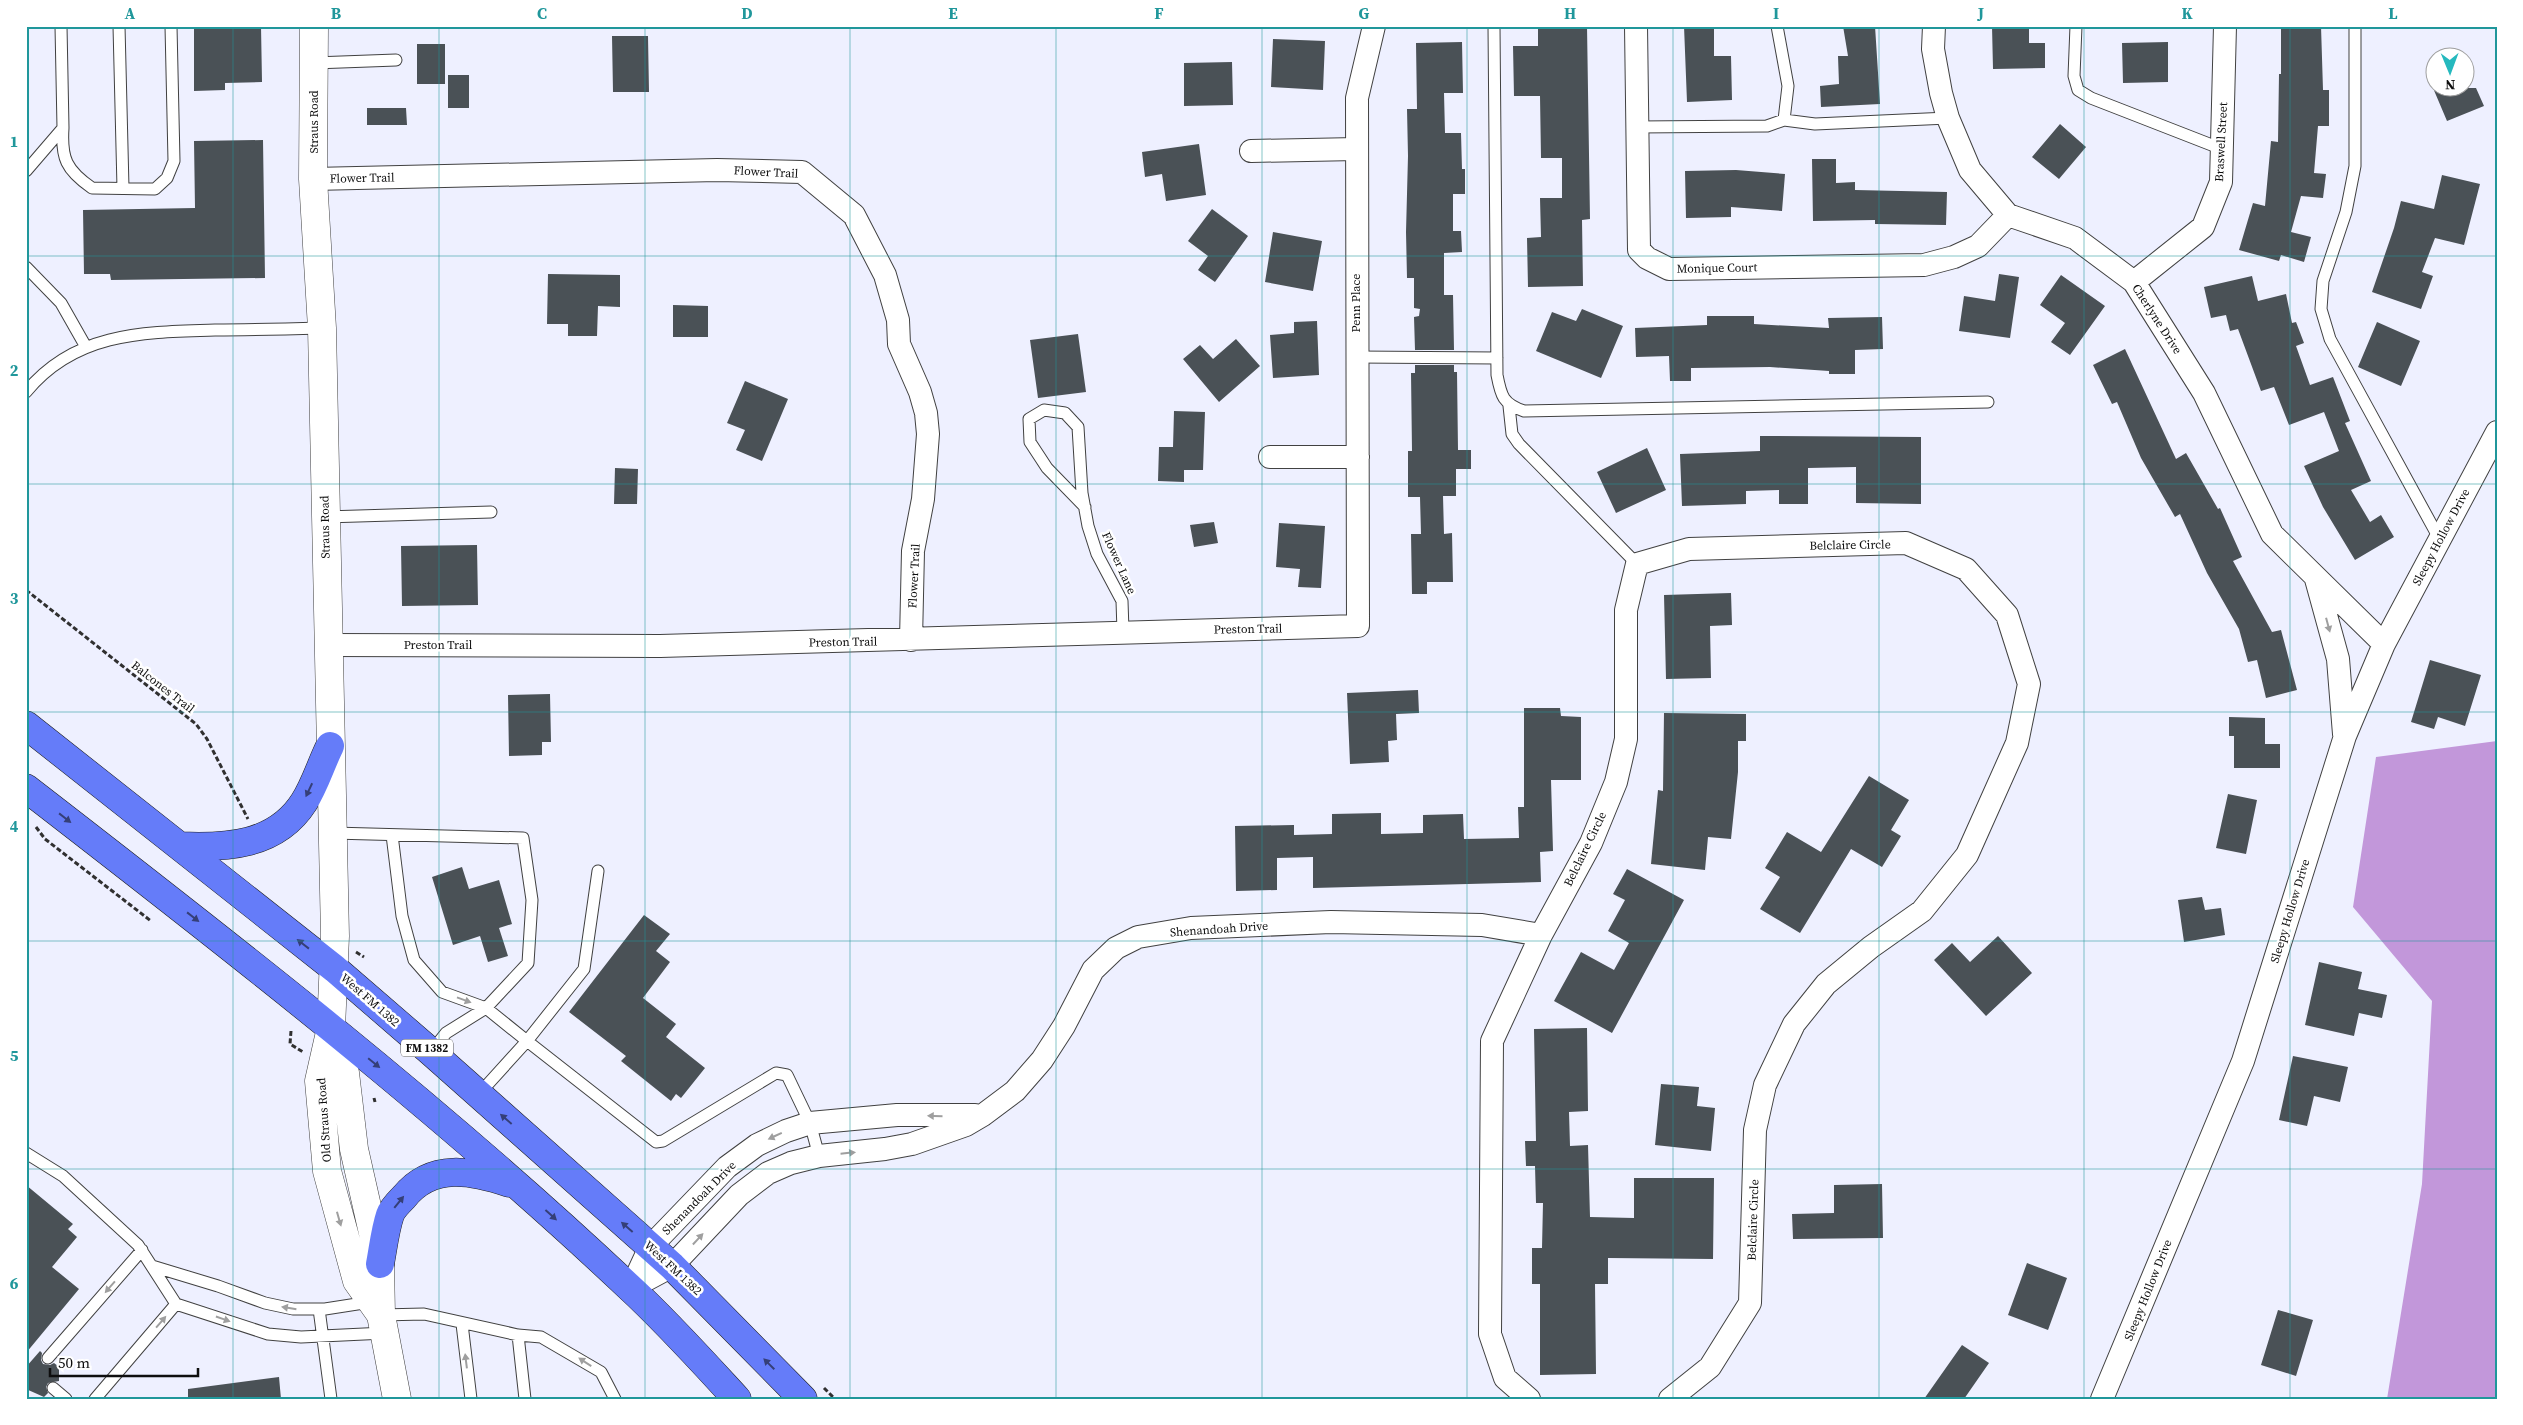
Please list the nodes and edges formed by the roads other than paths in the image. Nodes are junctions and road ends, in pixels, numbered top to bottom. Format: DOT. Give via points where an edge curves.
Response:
graph roads {
  1 [pos="61,26"];
  2 [pos="119,26"];
  3 [pos="171,26"];
  4 [pos="314,26"];
  5 [pos="1374,26"];
  6 [pos="1494,26"];
  7 [pos="1636,26"];
  8 [pos="1778,26"];
  9 [pos="1934,26"];
  10 [pos="2076,26"];
  11 [pos="2225,26"];
  12 [pos="2356,26"];
  13 [pos="396,60"];
  14 [pos="314,63"];
  15 [pos="1948,118"];
  16 [pos="1784,120"];
  17 [pos="1637,127"];
  18 [pos="63,128"];
  19 [pos="1356,149"];
  20 [pos="2222,149"];
  21 [pos="1252,151"];
  22 [pos="26,172"];
  23 [pos="313,179"];
  24 [pos="123,188"];
  25 [pos="2008,215"];
  26 [pos="26,266"];
  27 [pos="2134,282"];
  28 [pos="322,328"];
  29 [pos="86,347"];
  30 [pos="1356,357"];
  31 [pos="1497,358"];
  32 [pos="26,392"];
  33 [pos="1988,402"];
  34 [pos="1509,406"];
  35 [pos="2497,432"];
  36 [pos="1358,457"];
  37 [pos="1270,458"];
  38 [pos="1085,507"];
  39 [pos="491,512"];
  40 [pos="325,517"];
  41 [pos="2440,540"];
  42 [pos="1637,564"];
  43 [pos="2316,578"];
  44 [pos="1358,626"];
  45 [pos="1123,631"];
  46 [pos="911,640"];
  47 [pos="2384,644"];
  48 [pos="328,645"];
  49 [pos="26,725"];
  50 [pos="2344,736"];
  51 [pos="330,746"];
  52 [pos="26,788"];
  53 [pos="332,833"];
  54 [pos="392,834"];
  55 [pos="180,846"];
  56 [pos="598,871"];
  57 [pos="1540,935"];
  58 [pos="335,969"];
  59 [pos="486,1008"];
  60 [pos="331,1028"];
  61 [pos="527,1041"];
  62 [pos="430,1052"];
  63 [pos="478,1095"];
  64 [pos="983,1115"];
  65 [pos="810,1123"];
  66 [pos="26,1153"];
  67 [pos="819,1156"];
  68 [pos="519,1186"];
  69 [pos="650,1246"];
  70 [pos="142,1250"];
  71 [pos="380,1264"];
  72 [pos="152,1266"];
  73 [pos="672,1266"];
  74 [pos="631,1288"];
  75 [pos="176,1304"];
  76 [pos="319,1309"];
  77 [pos="379,1317"];
  78 [pos="462,1324"];
  79 [pos="518,1335"];
  80 [pos="321,1337"];
  81 [pos="48,1358"];
  82 [pos="53,1388"];
  83 [pos="66,1399"];
  84 [pos="95,1399"];
  85 [pos="331,1399"];
  86 [pos="397,1399"];
  87 [pos="471,1399"];
  88 [pos="525,1399"];
  89 [pos="615,1399"];
  90 [pos="737,1399"];
  91 [pos="803,1399"];
  92 [pos="1529,1399"];
  93 [pos="1670,1399"];
  94 [pos="2102,1399"];
  1 -- 18 [label="lane"];
  2 -- 24 [label="lane"];
  3 -- 24 [label="lane" via="174,160 167,178 155,189"];
  4 -- 14 [label="street, Straus Road"];
  5 -- 19 [label="street, Penn Place" via="1357,98"];
  6 -- 31 [label="lane"];
  7 -- 17 [label="street, Monique Court"];
  8 -- 16 [label="lane" via="1788,86"];
  9 -- 15 [label="street" via="1933,50"];
  10 -- 20 [label="lane" via="2074,76 2078,90"];
  11 -- 20 [label="street, Braswell Street"];
  12 -- 41 [label="lane" via="2355,166 2346,212 2323,281 2321,309 2330,339"];
  13 -- 14 [label="lane"];
  14 -- 23 [label="street, Straus Road"];
  15 -- 16 [label="lane" via="1815,124"];
  15 -- 25 [label="street" via="1970,170"];
  16 -- 17 [label="lane" via="1766,126"];
  17 -- 25 [label="street, Monique Court" via="1639,250 1669,269 1924,265 1978,246"];
  18 -- 22 [label="lane"];
  18 -- 24 [label="lane" via="62,149 67,165 82,181 92,188"];
  19 -- 21 [label="street"];
  19 -- 30 [label="street, Penn Place"];
  20 -- 27 [label="street, Braswell Street" via="2221,182 2203,227"];
  23 -- 28 [label="street, Straus Road"];
  23 -- 46 [label="street, Flower Trail" via="708,170 802,172 854,215 885,275 898,320 899,344 926,413 928,434 923,499 913,551"];
  25 -- 27 [label="street, Cherlyne Drive" via="2075,238"];
  26 -- 29 [label="lane" via="61,302"];
  27 -- 43 [label="street, Cherlyne Drive" via="2204,393 2272,534"];
  28 -- 29 [label="lane" via="161,332 116,337"];
  28 -- 40 [label="street, Straus Road"];
  29 -- 32 [label="lane" via="66,356"];
  30 -- 31 [label="lane"];
  30 -- 36 [label="street, Penn Place"];
  31 -- 34 [label="lane" via="1500,393"];
  33 -- 34 [label="lane" via="1524,411"];
  34 -- 42 [label="lane" via="1512,434 1519,444"];
  35 -- 41 [label="street, Sleepy Hollow Drive"];
  36 -- 37 [label="street"];
  36 -- 44 [label="street, Penn Place"];
  38 -- 38 [label="lane, Flower Lane" via="1078,427 1065,413 1044,410 1028,419 1030,442 1047,468"];
  38 -- 45 [label="lane, Flower Lane" via="1098,554 1122,601"];
  39 -- 40 [label="lane"];
  40 -- 48 [label="street, Straus Road"];
  41 -- 47 [label="street, Sleepy Hollow Drive"];
  42 -- 57 [label="street, Belclaire Circle" via="1626,610 1626,739 1616,782 1591,843"];
  42 -- 93 [label="street, Belclaire Circle" via="1690,549 1906,543 1966,569 2007,615 2029,684 2017,743 1967,855 1922,911 1826,984 1794,1024 1766,1085 1755,1130 1750,1303 1710,1367"];
  43 -- 47 [label="street, Cherlyne Drive"];
  43 -- 50 [label="street, Cherlyne Drive, one-way" via="2338,659"];
  44 -- 45 [label="street, Preston Trail"];
  45 -- 46 [label="street, Preston Trail"];
  46 -- 48 [label="street, Preston Trail" via="660,646"];
  47 -- 50 [label="street, Sleepy Hollow Drive"];
  48 -- 51 [label="street, Straus Road"];
  49 -- 55 [label="main road, West FM 1382 / FM 1382"];
  50 -- 94 [label="street, Sleepy Hollow Drive" via="2243,1061"];
  51 -- 53 [label="street, Straus Road"];
  51 -- 55 [label="main road, one-way" via="304,802 289,820 268,835 229,847"];
  52 -- 60 [label="main road, one-way"];
  53 -- 54 [label="lane"];
  53 -- 58 [label="street, Straus Road"];
  54 -- 59 [label="lane, one-way" via="402,916 414,960 442,992"];
  54 -- 59 [label="lane" via="523,838 532,900 528,963"];
  58 -- 55 [label="main road, West FM 1382 / FM 1382, one-way"];
  56 -- 61 [label="lane" via="584,969"];
  57 -- 64 [label="street, Shenandoah Drive" via="1482,925 1331,922 1191,928 1138,937 1116,948 1093,970 1042,1060 1015,1091"];
  57 -- 92 [label="street, Belclaire Circle" via="1492,1041 1490,1097 1490,1334 1506,1378"];
  58 -- 60 [label="street, Straus Road"];
  58 -- 62 [label="main road, West FM 1382 / FM 1382"];
  59 -- 61 [label="lane"];
  59 -- 62 [label="lane" via="446,1033"];
  60 -- 68 [label="main road, one-way"];
  60 -- 71 [label="street, Old Straus Road" via="345,1074 354,1149"];
  60 -- 77 [label="street, Old Straus Road, one-way" via="319,1081 327,1172 357,1281"];
  61 -- 63 [label="lane"];
  61 -- 65 [label="lane" via="656,1142 663,1141 776,1074 786,1075"];
  62 -- 63 [label="main road, West FM 1382 / FM 1382"];
  69 -- 63 [label="main road, West FM 1382 / FM 1382, one-way"];
  64 -- 65 [label="street, Shenandoah Drive, one-way" via="897,1115"];
  67 -- 64 [label="street, Shenandoah Drive, one-way" via="912,1144 966,1125"];
  65 -- 67 [label="lane"];
  65 -- 69 [label="street, Shenandoah Drive, one-way" via="757,1145 726,1168"];
  66 -- 70 [label="lane" via="63,1176"];
  73 -- 67 [label="street, Shenandoah Drive, one-way" via="739,1195 768,1173 790,1163"];
  71 -- 68 [label="main road, one-way" via="390,1213 409,1190 429,1177 451,1171 477,1173"];
  68 -- 74 [label="main road, one-way"];
  69 -- 73 [label="main road, West FM 1382 / FM 1382"];
  69 -- 74 [label="street, Shenandoah Drive"];
  70 -- 72 [label="lane"];
  70 -- 81 [label="lane, one-way"];
  71 -- 77 [label="street, Old Straus Road"];
  72 -- 75 [label="lane"];
  76 -- 72 [label="lane, one-way" via="293,1309 265,1303"];
  73 -- 74 [label="street, Shenandoah Drive"];
  91 -- 73 [label="main road, West FM 1382 / FM 1382, one-way"];
  74 -- 90 [label="main road"];
  75 -- 80 [label="lane, one-way" via="268,1334"];
  84 -- 75 [label="lane, one-way"];
  76 -- 77 [label="lane"];
  76 -- 80 [label="lane"];
  77 -- 78 [label="lane" via="424,1314"];
  77 -- 80 [label="lane"];
  77 -- 86 [label="street, Old Straus Road"];
  78 -- 79 [label="lane"];
  87 -- 78 [label="lane, one-way"];
  79 -- 88 [label="lane"];
  89 -- 79 [label="lane, one-way" via="601,1372 541,1337"];
  80 -- 85 [label="lane"];
  82 -- 83 [label="lane"];
}
